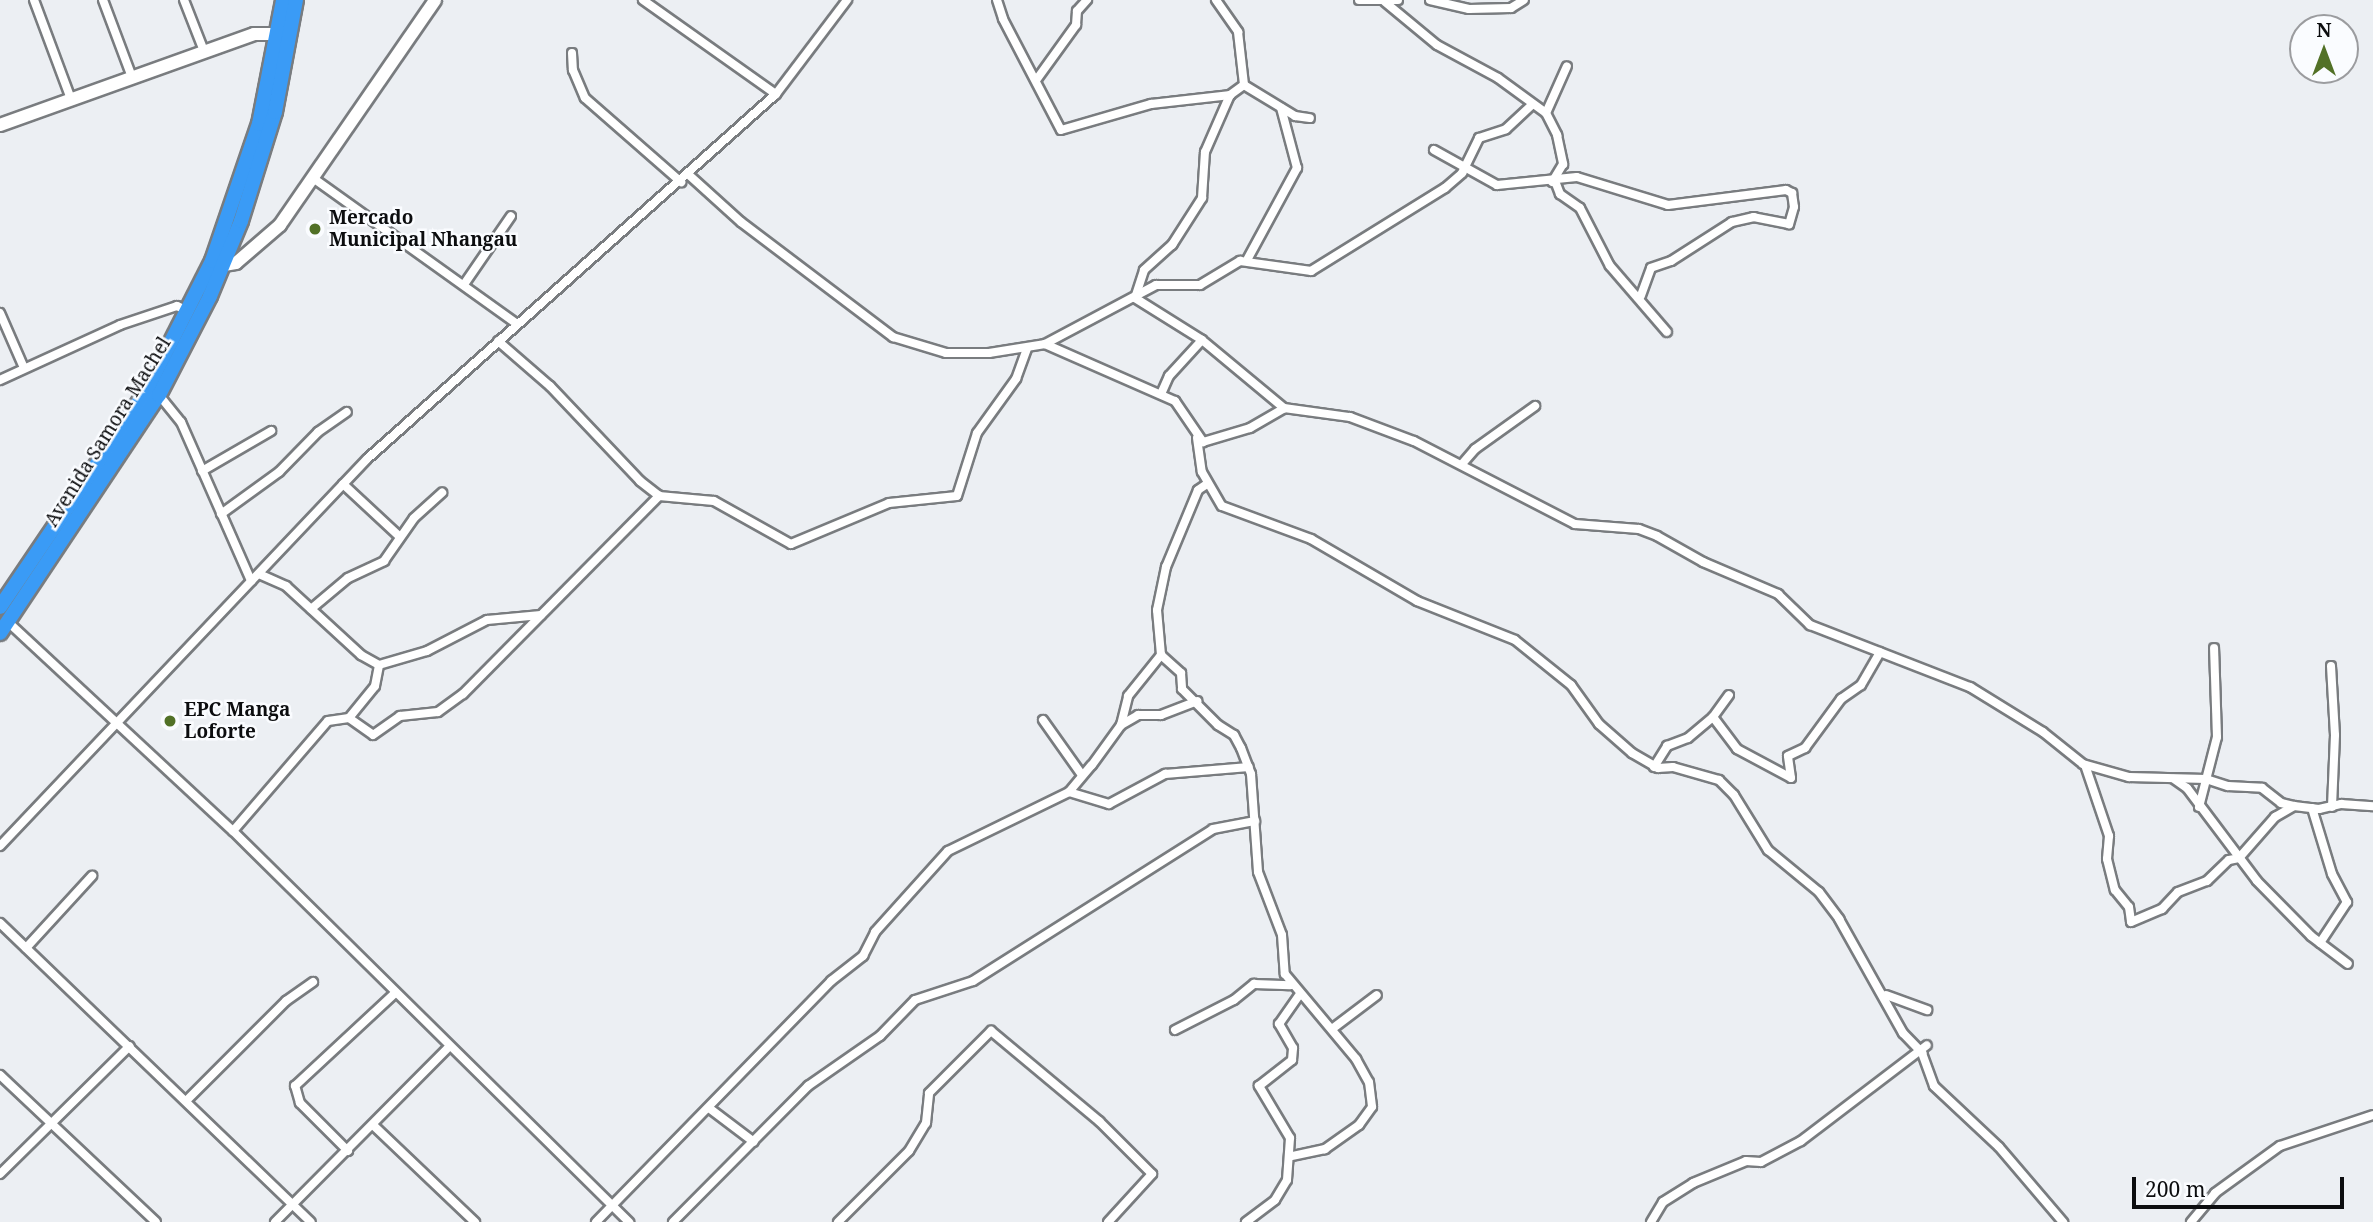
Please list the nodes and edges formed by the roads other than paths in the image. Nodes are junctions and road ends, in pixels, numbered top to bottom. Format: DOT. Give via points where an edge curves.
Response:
graph roads {
  1 [pos="34,0"];
  2 [pos="103,0"];
  3 [pos="184,0"];
  4 [pos="283,0"];
  5 [pos="296,0"];
  6 [pos="435,0"];
  7 [pos="643,0"];
  8 [pos="847,0"];
  9 [pos="997,0"];
  10 [pos="1087,0"];
  11 [pos="1216,0"];
  12 [pos="1359,0"];
  13 [pos="1398,0"];
  14 [pos="1430,0"];
  15 [pos="1524,0"];
  16 [pos="1385,2"];
  17 [pos="279,34"];
  18 [pos="204,51"];
  19 [pos="572,53"];
  20 [pos="1567,66"];
  21 [pos="132,77"];
  22 [pos="1037,79"];
  23 [pos="1244,85"];
  24 [pos="776,94"];
  25 [pos="1230,95"];
  26 [pos="71,99"];
  27 [pos="1532,105"];
  28 [pos="1281,108"];
  29 [pos="1546,113"];
  30 [pos="1310,118"];
  31 [pos="0,125"];
  32 [pos="1434,150"];
  33 [pos="1466,166"];
  34 [pos="313,177"];
  35 [pos="685,178"];
  36 [pos="1554,182"];
  37 [pos="511,216"];
  38 [pos="1247,260"];
  39 [pos="224,265"];
  40 [pos="465,283"];
  41 [pos="1641,296"];
  42 [pos="1135,299"];
  43 [pos="188,312"];
  44 [pos="0,313"];
  45 [pos="517,324"];
  46 [pos="1667,332"];
  47 [pos="1202,340"];
  48 [pos="498,341"];
  49 [pos="1045,344"];
  50 [pos="1027,348"];
  51 [pos="24,368"];
  52 [pos="0,380"];
  53 [pos="1161,394"];
  54 [pos="159,395"];
  55 [pos="1535,406"];
  56 [pos="1284,408"];
  57 [pos="346,412"];
  58 [pos="271,431"];
  59 [pos="1197,438"];
  60 [pos="1462,464"];
  61 [pos="202,471"];
  62 [pos="343,484"];
  63 [pos="1207,484"];
  64 [pos="442,493"];
  65 [pos="659,496"];
  66 [pos="221,514"];
  67 [pos="399,536"];
  68 [pos="259,574"];
  69 [pos="251,581"];
  70 [pos="0,607"];
  71 [pos="311,609"];
  72 [pos="541,615"];
  73 [pos="4,628"];
  74 [pos="2214,648"];
  75 [pos="1880,652"];
  76 [pos="1161,655"];
  77 [pos="379,665"];
  78 [pos="2331,666"];
  79 [pos="1729,695"];
  80 [pos="1197,701"];
  81 [pos="1713,717"];
  82 [pos="349,718"];
  83 [pos="1043,720"];
  84 [pos="121,723"];
  85 [pos="1121,725"];
  86 [pos="2085,765"];
  87 [pos="1249,766"];
  88 [pos="1654,767"];
  89 [pos="1082,775"];
  90 [pos="2174,779"];
  91 [pos="2206,779"];
  92 [pos="1069,792"];
  93 [pos="2294,806"];
  94 [pos="2373,806"];
  95 [pos="2199,807"];
  96 [pos="2332,807"];
  97 [pos="2312,808"];
  98 [pos="1255,821"];
  99 [pos="233,831"];
  100 [pos="0,846"];
  101 [pos="2239,858"];
  102 [pos="92,876"];
  103 [pos="0,923"];
  104 [pos="2320,943"];
  105 [pos="26,948"];
  106 [pos="2348,964"];
  107 [pos="313,982"];
  108 [pos="1290,985"];
  109 [pos="395,993"];
  110 [pos="1884,993"];
  111 [pos="1299,995"];
  112 [pos="1377,995"];
  113 [pos="1927,1010"];
  114 [pos="1332,1029"];
  115 [pos="1175,1030"];
  116 [pos="131,1046"];
  117 [pos="449,1047"];
  118 [pos="1923,1047"];
  119 [pos="0,1076"];
  120 [pos="187,1100"];
  121 [pos="709,1108"];
  122 [pos="2373,1115"];
  123 [pos="52,1123"];
  124 [pos="373,1125"];
  125 [pos="754,1142"];
  126 [pos="348,1150"];
  127 [pos="1292,1156"];
  128 [pos="0,1174"];
  129 [pos="293,1204"];
  130 [pos="611,1206"];
  131 [pos="156,1222"];
  132 [pos="275,1222"];
  133 [pos="311,1222"];
  134 [pos="475,1222"];
  135 [pos="596,1222"];
  136 [pos="629,1222"];
  137 [pos="673,1222"];
  138 [pos="838,1222"];
  139 [pos="1108,1222"];
  140 [pos="1245,1222"];
  141 [pos="1651,1222"];
  142 [pos="2063,1222"];
  143 [pos="2191,1222"];
  1 -- 26 [label="street"];
  2 -- 21 [label="street"];
  3 -- 18 [label="street"];
  4 -- 17 [label="highway, Avenida Samora Machel"];
  5 -- 39 [label="highway, Avenida Samora Machel" via="275,112"];
  6 -- 34 [label="main road"];
  7 -- 24 [label="street"];
  8 -- 24 [label="street"];
  9 -- 22 [label="street" via="1008,30"];
  10 -- 22 [label="street" via="1077,11 1076,25"];
  11 -- 23 [label="street" via="1238,32"];
  12 -- 16 [label="street"];
  13 -- 16 [label="street"];
  14 -- 15 [label="street" via="1469,9 1508,9"];
  16 -- 27 [label="street" via="1437,45 1498,78"];
  17 -- 18 [label="main road" via="254,34"];
  17 -- 43 [label="highway, Avenida Samora Machel" via="259,124 231,212"];
  18 -- 21 [label="main road"];
  19 -- 35 [label="street" via="573,70 585,98"];
  20 -- 29 [label="street"];
  21 -- 26 [label="main road"];
  22 -- 25 [label="street" via="1061,130 1151,104"];
  23 -- 25 [label="street"];
  23 -- 28 [label="street"];
  24 -- 35 [label="street"];
  25 -- 42 [label="street" via="1205,152 1202,198 1172,245 1144,270"];
  26 -- 31 [label="main road"];
  27 -- 29 [label="street"];
  27 -- 33 [label="street" via="1506,129 1479,138"];
  28 -- 30 [label="street"];
  28 -- 38 [label="street" via="1297,168"];
  29 -- 36 [label="street" via="1563,164"];
  32 -- 33 [label="street"];
  33 -- 36 [label="street" via="1493,184"];
  33 -- 38 [label="street" via="1445,188 1311,271"];
  34 -- 39 [label="main road" via="265,242 236,263"];
  34 -- 40 [label="street"];
  35 -- 45 [label="street"];
  35 -- 50 [label="street" via="893,337 946,353"];
  36 -- 41 [label="street" via="1560,194 1580,208 1610,266"];
  36 -- 41 [label="street" via="1580,178 1668,205 1786,190 1792,193 1789,224 1754,217 1732,222 1671,261 1651,268"];
  37 -- 40 [label="street"];
  38 -- 42 [label="street" via="1200,285 1156,285"];
  39 -- 54 [label="highway, Avenida Samora Machel"];
  40 -- 45 [label="street"];
  41 -- 46 [label="street"];
  42 -- 47 [label="street"];
  42 -- 49 [label="street"];
  43 -- 51 [label="street" via="177,306 120,325"];
  43 -- 70 [label="highway, Avenida Samora Machel" via="146,391"];
  44 -- 51 [label="street"];
  45 -- 48 [label="street"];
  47 -- 53 [label="street" via="1169,376"];
  47 -- 56 [label="street"];
  48 -- 62 [label="street"];
  48 -- 65 [label="street" via="550,386"];
  49 -- 50 [label="street"];
  49 -- 53 [label="street"];
  50 -- 65 [label="street" via="1016,379 977,433 957,496 889,503 791,544 714,501"];
  51 -- 52 [label="street"];
  53 -- 59 [label="street" via="1180,406"];
  54 -- 61 [label="street" via="181,422"];
  54 -- 73 [label="highway, Avenida Samora Machel"];
  55 -- 60 [label="street" via="1475,449"];
  56 -- 59 [label="street" via="1237,433 1208,442"];
  56 -- 60 [label="street" via="1361,420"];
  57 -- 66 [label="street" via="318,432 279,472"];
  58 -- 61 [label="street"];
  59 -- 63 [label="street"];
  60 -- 75 [label="street" via="1575,524 1647,531 1777,594 1810,625"];
  61 -- 66 [label="street"];
  62 -- 67 [label="street"];
  62 -- 68 [label="street"];
  63 -- 76 [label="street" via="1198,490 1166,567 1157,610"];
  63 -- 88 [label="street" via="1226,508 1265,518 1311,539 1417,601 1515,640 1571,685 1599,724"];
  64 -- 67 [label="street"];
  65 -- 72 [label="street"];
  66 -- 69 [label="street"];
  67 -- 71 [label="street" via="397,547 384,561 348,578"];
  68 -- 69 [label="street"];
  68 -- 71 [label="street" via="286,586"];
  69 -- 84 [label="street"];
  71 -- 77 [label="street" via="361,656"];
  72 -- 77 [label="street" via="487,620 427,651"];
  72 -- 82 [label="street" via="485,668 472,687 438,712 400,716 373,734"];
  73 -- 84 [label="street"];
  74 -- 91 [label="street" via="2217,737"];
  75 -- 81 [label="street" via="1861,685 1841,699 1805,748 1788,756 1791,778 1737,749"];
  75 -- 86 [label="street" via="1977,690"];
  76 -- 80 [label="street" via="1181,673 1182,689"];
  76 -- 85 [label="street" via="1128,696"];
  77 -- 82 [label="street" via="375,686"];
  78 -- 96 [label="street" via="2335,735"];
  79 -- 81 [label="street"];
  80 -- 85 [label="street" via="1161,715 1134,717"];
  80 -- 87 [label="street" via="1217,725 1234,736"];
  81 -- 88 [label="street" via="1684,740 1667,746"];
  82 -- 99 [label="street" via="323,726"];
  83 -- 89 [label="street"];
  84 -- 99 [label="street"];
  84 -- 100 [label="street"];
  85 -- 89 [label="street"];
  86 -- 90 [label="street" via="2129,777"];
  86 -- 101 [label="street" via="2109,836 2107,859 2115,890 2129,907 2131,922 2162,909 2178,892 2207,881 2229,860"];
  87 -- 92 [label="street" via="1164,774 1109,804"];
  87 -- 98 [label="street"];
  88 -- 110 [label="street" via="1693,771 1725,786 1768,850 1819,892"];
  89 -- 92 [label="street"];
  90 -- 91 [label="street"];
  90 -- 95 [label="street"];
  91 -- 93 [label="street" via="2262,788 2281,803"];
  91 -- 95 [label="street"];
  92 -- 121 [label="street" via="948,851 875,932 863,956 831,981"];
  93 -- 97 [label="street"];
  93 -- 101 [label="street" via="2275,817"];
  94 -- 96 [label="street"];
  95 -- 101 [label="street"];
  96 -- 97 [label="street"];
  97 -- 104 [label="street" via="2332,874 2347,902"];
  98 -- 108 [label="street" via="1258,872 1282,935"];
  98 -- 125 [label="street" via="1213,829 973,981 915,1000 880,1036 808,1086"];
  99 -- 109 [label="street"];
  101 -- 104 [label="street"];
  102 -- 105 [label="street"];
  103 -- 105 [label="street"];
  104 -- 106 [label="street"];
  105 -- 116 [label="street"];
  107 -- 120 [label="street" via="286,1001"];
  108 -- 111 [label="street"];
  108 -- 115 [label="street" via="1254,984 1234,1000"];
  109 -- 117 [label="street"];
  109 -- 126 [label="street" via="295,1086 300,1103"];
  110 -- 113 [label="street"];
  110 -- 118 [label="street" via="1903,1033"];
  111 -- 114 [label="street"];
  111 -- 127 [label="street" via="1279,1024 1293,1048 1292,1060 1259,1086 1286,1125"];
  112 -- 114 [label="street"];
  114 -- 127 [label="street" via="1368,1080 1372,1107 1359,1125 1333,1144"];
  116 -- 120 [label="street"];
  116 -- 123 [label="street"];
  117 -- 124 [label="street"];
  117 -- 130 [label="street" via="483,1075"];
  118 -- 141 [label="street" via="1801,1141 1761,1161 1746,1161 1693,1183 1662,1202"];
  118 -- 142 [label="street" via="1934,1086 1999,1147"];
  119 -- 123 [label="street"];
  120 -- 129 [label="street"];
  121 -- 125 [label="street"];
  121 -- 130 [label="street"];
  122 -- 143 [label="street" via="2280,1146 2215,1193"];
  123 -- 128 [label="street"];
  123 -- 131 [label="street"];
  124 -- 126 [label="street"];
  124 -- 134 [label="street"];
  125 -- 137 [label="street"];
  126 -- 129 [label="street"];
  127 -- 140 [label="street" via="1279,1195"];
  129 -- 132 [label="street"];
  129 -- 133 [label="street"];
  130 -- 135 [label="street"];
  130 -- 136 [label="street"];
  138 -- 139 [label="street" via="909,1151 926,1124 929,1093 991,1031 1099,1121 1152,1174"];
}
